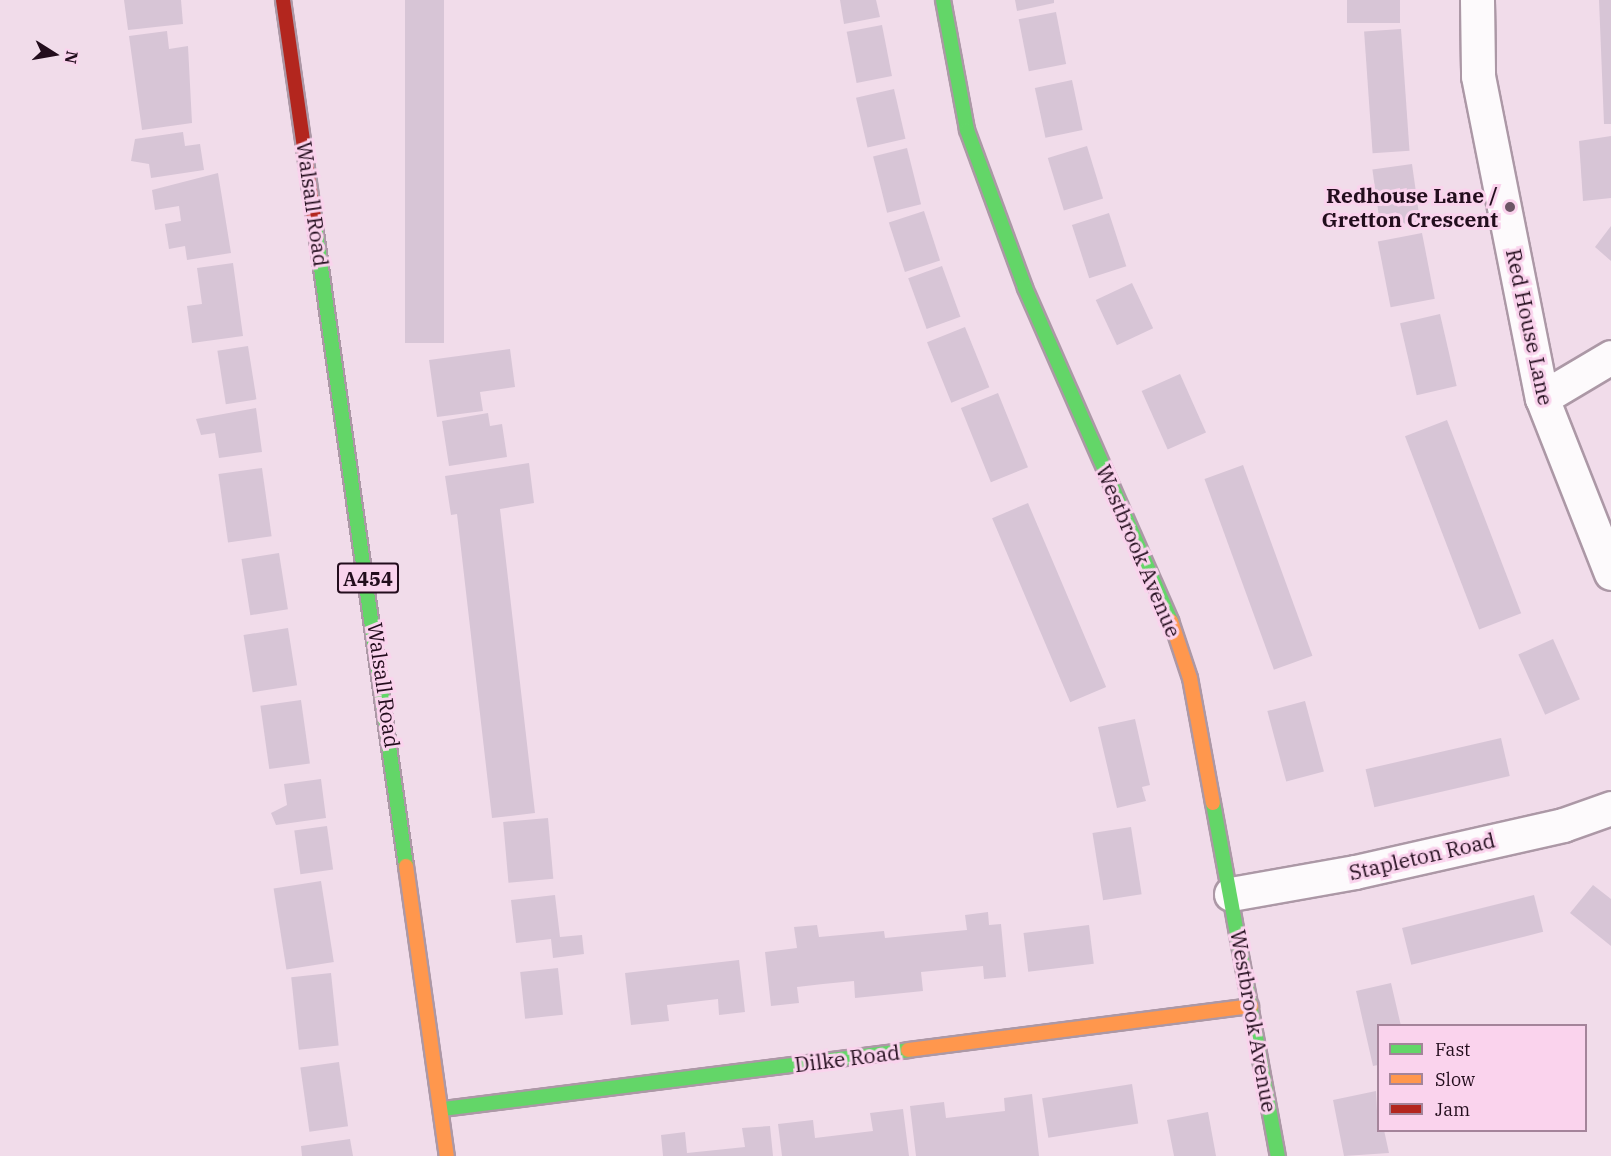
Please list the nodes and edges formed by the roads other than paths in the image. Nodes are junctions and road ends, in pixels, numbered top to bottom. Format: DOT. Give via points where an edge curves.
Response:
graph roads {
  1 [pos="283,0"];
  2 [pos="943,0"];
  3 [pos="1477,0"];
  4 [pos="1611,357"];
  5 [pos="1542,398"];
  6 [pos="1611,573"];
  7 [pos="1611,808"];
  8 [pos="1230,894"];
  9 [pos="1251,1006"];
  10 [pos="443,1109"];
  11 [pos="447,1156"];
  12 [pos="1278,1156"];
  1 -- 10 [label="street, Walsall Road / A454"];
  2 -- 8 [label="street, Westbrook Avenue" via="967,130 1025,288 1164,600 1190,678"];
  3 -- 5 [label="street, Red House Lane" via="1478,76"];
  4 -- 5 [label="street"];
  5 -- 6 [label="street, Red House Lane"];
  7 -- 8 [label="street, Stapleton Road" via="1563,825 1355,872"];
  8 -- 9 [label="street, Westbrook Avenue"];
  9 -- 10 [label="street, Dilke Road"];
  9 -- 12 [label="street, Westbrook Avenue"];
  10 -- 11 [label="street, Walsall Road / A454"];
}
